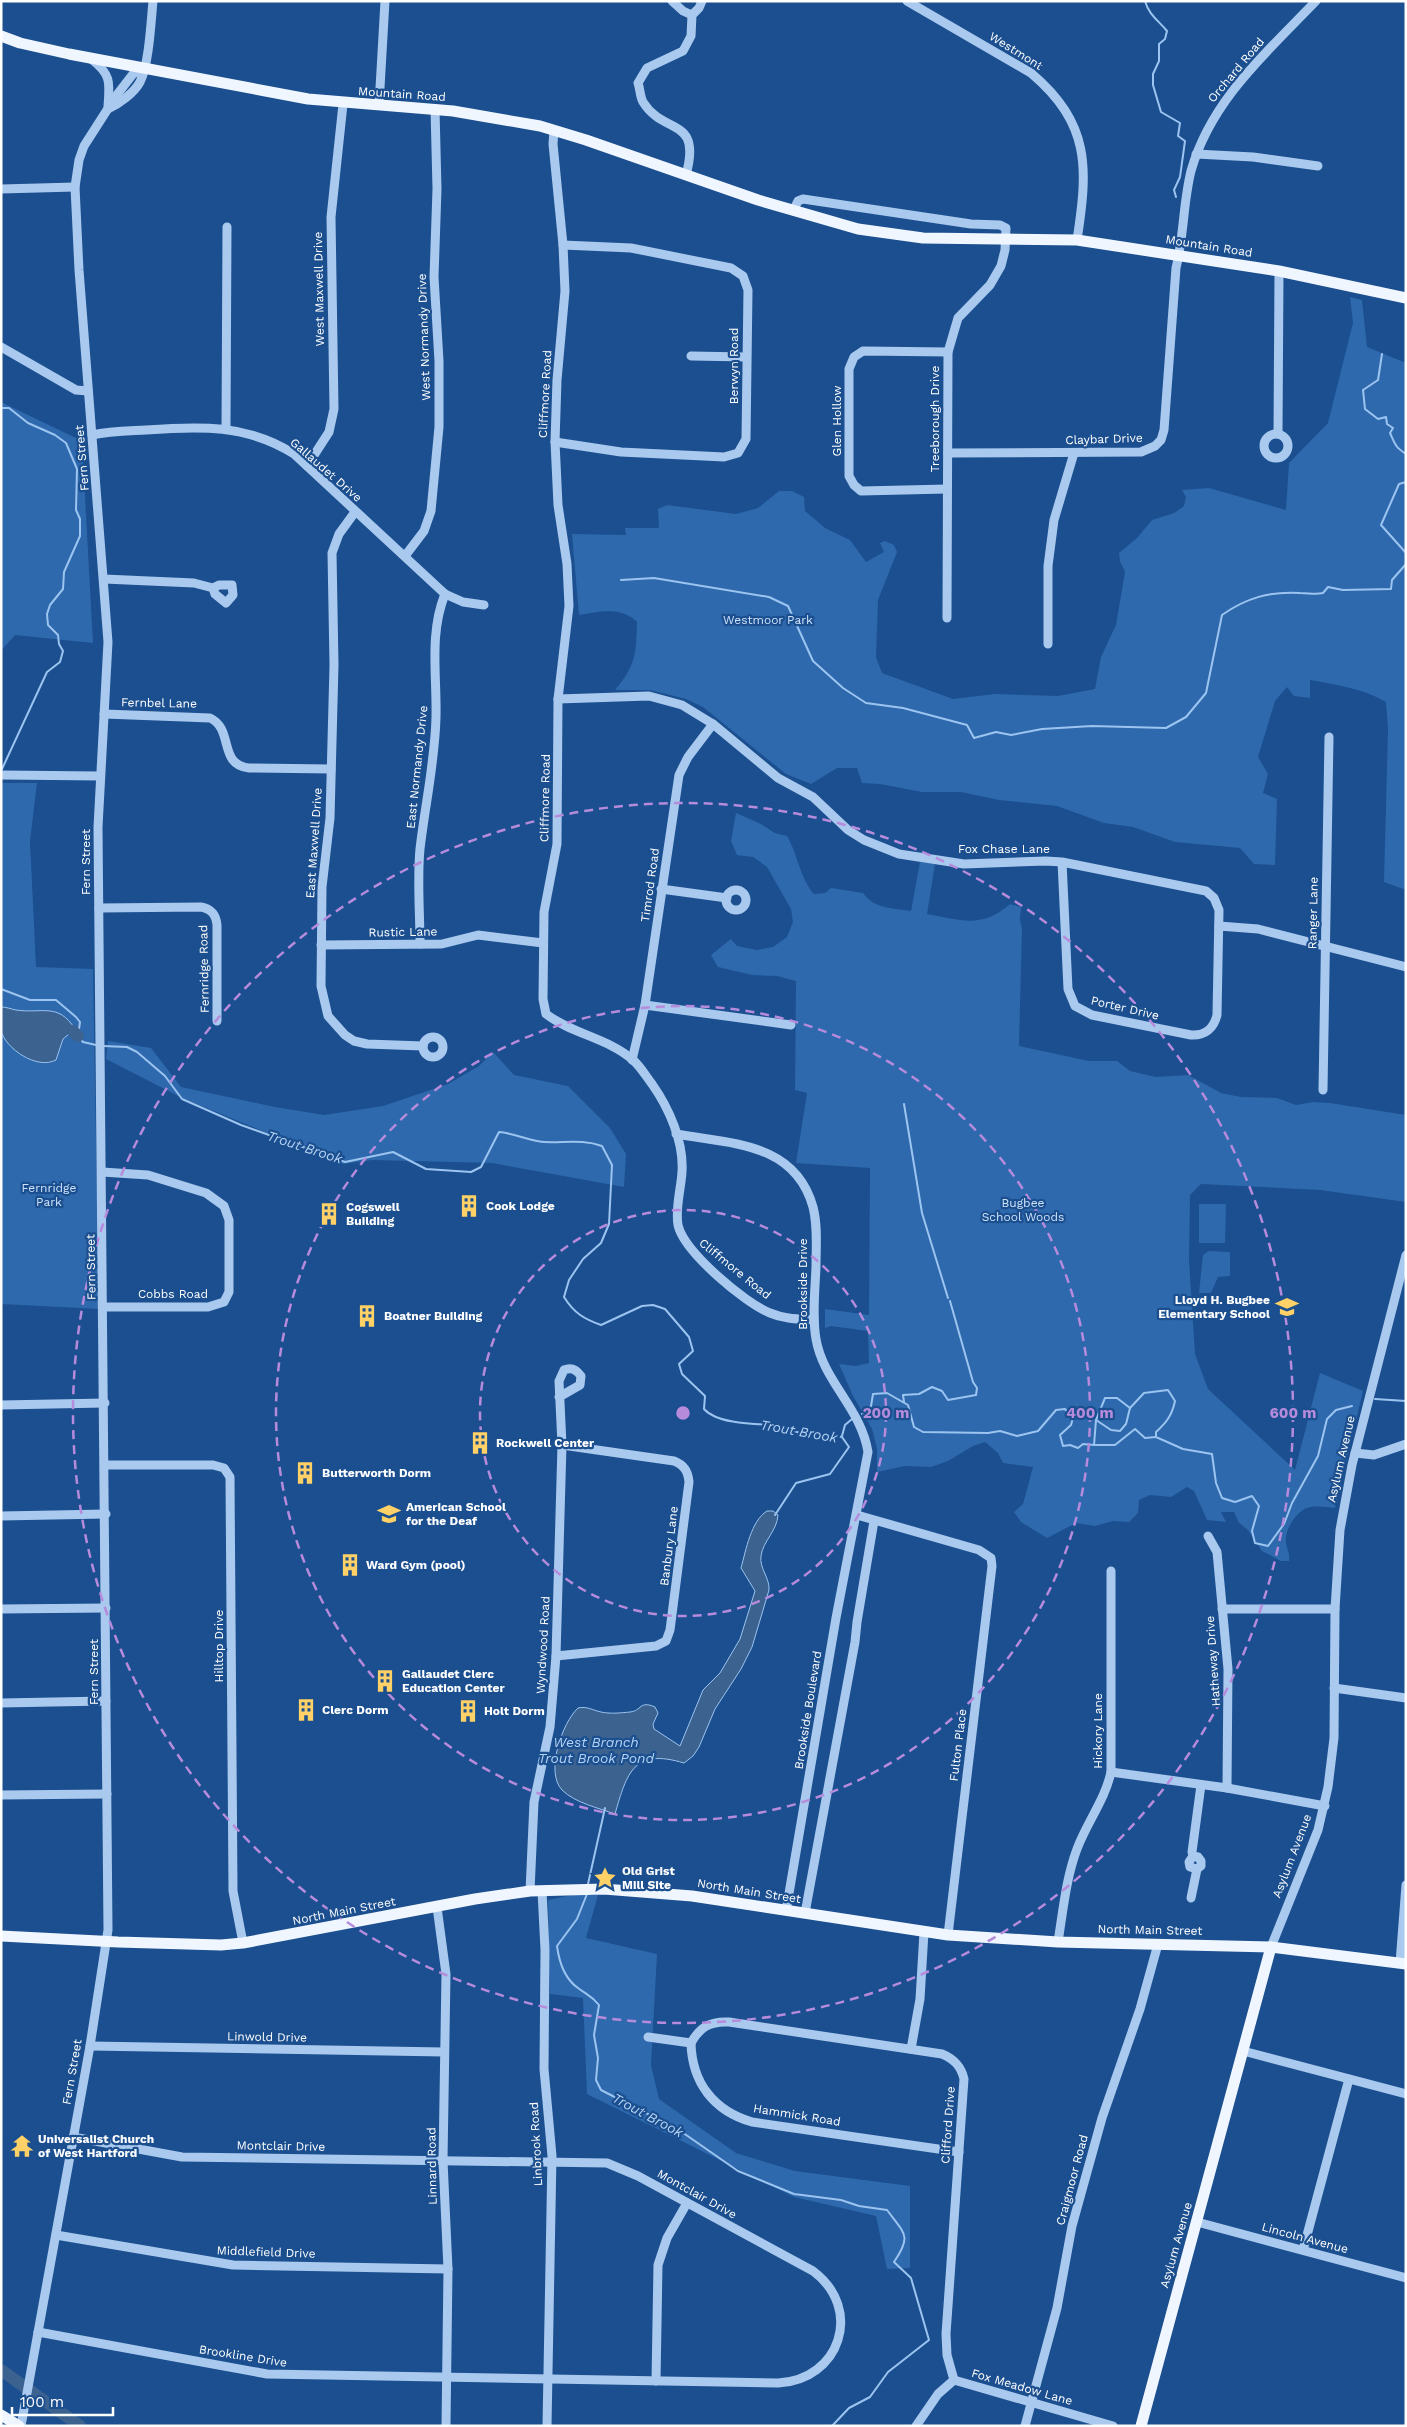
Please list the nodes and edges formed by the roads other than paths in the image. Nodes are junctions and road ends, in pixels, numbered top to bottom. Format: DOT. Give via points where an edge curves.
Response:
graph roads {
  1 [pos="153,1"];
  2 [pos="385,1"];
  3 [pos="672,1"];
  4 [pos="702,1"];
  5 [pos="907,1"];
  6 [pos="1316,1"];
  7 [pos="692,14"];
  8 [pos="1,36"];
  9 [pos="91,58"];
  10 [pos="143,69"];
  11 [pos="343,104"];
  12 [pos="379,105"];
  13 [pos="435,109"];
  14 [pos="108,110"];
  15 [pos="554,130"];
  16 [pos="1196,154"];
  17 [pos="1318,166"];
  18 [pos="686,175"];
  19 [pos="75,187"];
  20 [pos="1,189"];
  21 [pos="792,212"];
  22 [pos="227,227"];
  23 [pos="1007,238"];
  24 [pos="1077,240"];
  25 [pos="563,245"];
  26 [pos="1179,255"];
  27 [pos="1279,271"];
  28 [pos="1406,298"];
  29 [pos="1,347"];
  30 [pos="948,352"];
  31 [pos="691,356"];
  32 [pos="746,357"];
  33 [pos="88,391"];
  34 [pos="226,428"];
  35 [pos="1278,434"];
  36 [pos="92,435"];
  37 [pos="555,442"];
  38 [pos="948,452"];
  39 [pos="1074,453"];
  40 [pos="307,466"];
  41 [pos="947,489"];
  42 [pos="355,512"];
  43 [pos="405,556"];
  44 [pos="104,579"];
  45 [pos="213,588"];
  46 [pos="445,594"];
  47 [pos="484,605"];
  48 [pos="947,618"];
  49 [pos="1048,644"];
  50 [pos="558,700"];
  51 [pos="104,714"];
  52 [pos="713,724"];
  53 [pos="1329,737"];
  54 [pos="331,770"];
  55 [pos="1,775"];
  56 [pos="100,776"];
  57 [pos="1062,862"];
  58 [pos="661,888"];
  59 [pos="727,898"];
  60 [pos="99,908"];
  61 [pos="1219,926"];
  62 [pos="543,943"];
  63 [pos="420,944"];
  64 [pos="321,945"];
  65 [pos="1326,947"];
  66 [pos="1406,966"];
  67 [pos="645,1005"];
  68 [pos="218,1021"];
  69 [pos="791,1025"];
  70 [pos="423,1046"];
  71 [pos="632,1060"];
  72 [pos="1324,1090"];
  73 [pos="676,1134"];
  74 [pos="102,1172"];
  75 [pos="1406,1255"];
  76 [pos="104,1307"];
  77 [pos="814,1320"];
  78 [pos="560,1397"];
  79 [pos="105,1403"];
  80 [pos="1,1405"];
  81 [pos="1406,1444"];
  82 [pos="562,1445"];
  83 [pos="1355,1453"];
  84 [pos="105,1465"];
  85 [pos="106,1514"];
  86 [pos="857,1515"];
  87 [pos="1,1516"];
  88 [pos="874,1521"];
  89 [pos="1208,1536"];
  90 [pos="1111,1571"];
  91 [pos="106,1608"];
  92 [pos="1,1609"];
  93 [pos="1222,1609"];
  94 [pos="1335,1609"];
  95 [pos="556,1656"];
  96 [pos="1334,1688"];
  97 [pos="1406,1698"];
  98 [pos="106,1701"];
  99 [pos="1,1703"];
  100 [pos="1111,1772"];
  101 [pos="1201,1785"];
  102 [pos="1227,1788"];
  103 [pos="107,1794"];
  104 [pos="1,1796"];
  105 [pos="1325,1806"];
  106 [pos="1406,1885"];
  107 [pos="542,1890"];
  108 [pos="530,1892"];
  109 [pos="1192,1898"];
  110 [pos="437,1907"];
  111 [pos="786,1910"];
  112 [pos="805,1913"];
  113 [pos="924,1932"];
  114 [pos="948,1935"];
  115 [pos="1,1936"];
  116 [pos="108,1942"];
  117 [pos="1058,1942"];
  118 [pos="243,1943"];
  119 [pos="1158,1944"];
  120 [pos="1271,1947"];
  121 [pos="1403,1963"];
  122 [pos="648,2037"];
  123 [pos="691,2043"];
  124 [pos="90,2046"];
  125 [pos="911,2049"];
  126 [pos="1243,2050"];
  127 [pos="444,2052"];
  128 [pos="1349,2079"];
  129 [pos="1406,2094"];
  130 [pos="73,2137"];
  131 [pos="959,2152"];
  132 [pos="443,2160"];
  133 [pos="552,2162"];
  134 [pos="687,2203"];
  135 [pos="1197,2222"];
  136 [pos="56,2235"];
  137 [pos="1303,2250"];
  138 [pos="448,2269"];
  139 [pos="1406,2278"];
  140 [pos="38,2332"];
  141 [pos="446,2378"];
  142 [pos="548,2378"];
  143 [pos="954,2380"];
  144 [pos="656,2381"];
  145 [pos="1032,2403"];
  146 [pos="1,2415"];
  147 [pos="20,2426"];
  148 [pos="446,2426"];
  149 [pos="547,2426"];
  150 [pos="916,2426"];
  151 [pos="1025,2426"];
  152 [pos="1113,2426"];
  153 [pos="1141,2426"];
  1 -- 10 [label="street, Fern Street"];
  2 -- 12 [label="street"];
  3 -- 7 [label="street"];
  4 -- 7 [label="street"];
  5 -- 24 [label="street, Westmont" via="1031,73 1064,109 1078,136 1084,168"];
  6 -- 16 [label="street, Orchard Road" via="1251,68 1222,104"];
  7 -- 18 [label="street" via="691,36 683,51 647,68 638,83 643,102 690,142 692,154"];
  8 -- 9 [label="main road, Mountain Road"];
  9 -- 10 [label="main road, Mountain Road"];
  9 -- 14 [label="street" via="109,80"];
  10 -- 11 [label="main road, Mountain Road"];
  10 -- 14 [label="street, Fern Street" via="140,82"];
  11 -- 12 [label="main road, Mountain Road"];
  11 -- 40 [label="street, West Maxwell Drive" via="331,217 334,409 329,432"];
  12 -- 13 [label="main road, Mountain Road"];
  13 -- 15 [label="main road, Mountain Road"];
  13 -- 43 [label="street, West Normandy Drive" via="438,189 434,277 439,427 431,511 424,531"];
  14 -- 19 [label="street, Fern Street" via="78,160"];
  15 -- 18 [label="main road, Mountain Road"];
  15 -- 25 [label="street, Cliffmore Road"];
  16 -- 17 [label="street" via="1253,157"];
  16 -- 26 [label="street, Orchard Road" via="1188,186"];
  18 -- 21 [label="main road, Mountain Road"];
  19 -- 20 [label="street"];
  19 -- 33 [label="street, Fern Street"];
  21 -- 23 [label="main road, Mountain Road" via="897,236"];
  21 -- 23 [label="street" via="798,201 803,199 971,224 1000,225 1006,228"];
  22 -- 34 [label="street"];
  23 -- 24 [label="main road, Mountain Road"];
  23 -- 30 [label="street, Treeborough Drive" via="1001,266 990,285 958,318"];
  24 -- 26 [label="main road, Mountain Road"];
  25 -- 32 [label="street, Berwyn Road" via="632,248 730,268 743,276 748,290"];
  25 -- 37 [label="street, Cliffmore Road" via="565,291"];
  26 -- 27 [label="main road, Mountain Road"];
  26 -- 39 [label="street, Claybar Drive" via="1161,440 1141,452"];
  27 -- 28 [label="main road, Mountain Road"];
  27 -- 35 [label="street"];
  29 -- 33 [label="street" via="76,390"];
  30 -- 38 [label="street, Treeborough Drive"];
  30 -- 41 [label="street, Glen Hollow" via="863,351 854,357 849,378 849,476 854,485 861,491"];
  31 -- 32 [label="street"];
  32 -- 37 [label="street, Berwyn Road" via="746,439 738,453 724,457 621,452"];
  33 -- 36 [label="street, Fern Street"];
  34 -- 36 [label="street, Gallaudet Drive" via="186,427"];
  34 -- 40 [label="street, Gallaudet Drive" via="276,444"];
  36 -- 44 [label="street, Fern Street"];
  37 -- 50 [label="street, Cliffmore Road" via="558,505 569,596"];
  38 -- 39 [label="street, Claybar Drive"];
  38 -- 41 [label="street, Treeborough Drive"];
  39 -- 49 [label="street" via="1054,520 1048,566"];
  40 -- 42 [label="street, Gallaudet Drive"];
  41 -- 48 [label="street, Treeborough Drive"];
  42 -- 43 [label="street, Gallaudet Drive"];
  42 -- 54 [label="street, East Maxwell Drive" via="339,534 332,552 334,665"];
  43 -- 46 [label="street, Gallaudet Drive"];
  44 -- 45 [label="street" via="194,582"];
  44 -- 51 [label="street, Fern Street" via="108,642"];
  46 -- 47 [label="street, Gallaudet Drive" via="463,602"];
  46 -- 63 [label="street, East Normandy Drive" via="438,610 435,631 436,718 420,851"];
  50 -- 52 [label="street, Fox Chase Lane" via="649,696 682,705"];
  50 -- 62 [label="street, Cliffmore Road" via="558,826 546,898"];
  51 -- 54 [label="street, Fernbel Lane" via="210,718 221,726 228,754 238,765"];
  51 -- 56 [label="street, Fern Street"];
  52 -- 57 [label="street, Fox Chase Lane" via="778,778 813,797 848,830 882,848 899,854 964,864"];
  52 -- 58 [label="street, Timrod Road" via="679,775"];
  53 -- 65 [label="street, Ranger Lane"];
  54 -- 64 [label="street, East Maxwell Drive"];
  55 -- 56 [label="street"];
  56 -- 60 [label="street, Fern Street"];
  57 -- 61 [label="street, Fox Chase Lane" via="1202,889 1217,902"];
  57 -- 61 [label="street, Porter Drive" via="1068,994 1074,1006 1085,1013 1191,1035 1210,1029 1217,1015"];
  58 -- 59 [label="street"];
  58 -- 67 [label="street, Timrod Road"];
  60 -- 68 [label="street, Fernridge Road" via="201,907 210,910 217,925"];
  60 -- 74 [label="street, Fern Street"];
  61 -- 65 [label="street" via="1258,930"];
  62 -- 63 [label="street, Rustic Lane" via="478,935 442,944"];
  62 -- 71 [label="street, Cliffmore Road" via="546,1014 559,1024 598,1040"];
  63 -- 64 [label="street, Rustic Lane"];
  64 -- 70 [label="street, East Maxwell Drive" via="324,1004 328,1016 345,1035 367,1044"];
  65 -- 66 [label="street"];
  65 -- 72 [label="street, Ranger Lane"];
  67 -- 69 [label="street"];
  67 -- 71 [label="street, Timrod Road"];
  71 -- 73 [label="street, Cliffmore Road" via="652,1085"];
  73 -- 77 [label="street, Cliffmore Road" via="682,1157 677,1216 688,1246 708,1267 768,1312"];
  73 -- 77 [label="street, Brookside Drive" via="755,1148 779,1157 799,1177 813,1207 816,1230"];
  74 -- 76 [label="street, Fern Street"];
  74 -- 76 [label="street, Cobbs Road" via="148,1175 206,1193 224,1206 229,1220 229,1292 224,1302 208,1307"];
  75 -- 83 [label="street, Asylum Avenue"];
  76 -- 79 [label="street, Fern Street"];
  77 -- 86 [label="street, Brookside Drive" via="822,1360 856,1415 866,1439 866,1466"];
  78 -- 82 [label="street, Wyndwood Road"];
  79 -- 80 [label="street"];
  79 -- 84 [label="street, Fern Street"];
  81 -- 83 [label="street" via="1374,1455"];
  82 -- 95 [label="street, Wyndwood Road"];
  82 -- 95 [label="street, Banbury Lane" via="681,1463 689,1482 666,1641 656,1646"];
  83 -- 94 [label="street, Asylum Avenue" via="1340,1530"];
  84 -- 85 [label="street, Fern Street"];
  84 -- 118 [label="street, Hilltop Drive" via="213,1465 224,1468 230,1477 233,1891"];
  85 -- 87 [label="street"];
  85 -- 91 [label="street, Fern Street"];
  86 -- 88 [label="street"];
  86 -- 111 [label="street, Brookside Boulevard" via="852,1528"];
  88 -- 112 [label="street"];
  88 -- 114 [label="street, Fulton Place" via="979,1550 991,1558"];
  89 -- 93 [label="street, Hatheway Drive" via="1217,1552"];
  90 -- 100 [label="street, Hickory Lane"];
  91 -- 92 [label="street"];
  91 -- 98 [label="street, Fern Street"];
  93 -- 94 [label="street"];
  93 -- 102 [label="street, Hatheway Drive" via="1228,1669"];
  94 -- 96 [label="street, Asylum Avenue"];
  95 -- 108 [label="street, Wyndwood Road" via="550,1727 534,1802"];
  96 -- 97 [label="street"];
  96 -- 105 [label="street, Asylum Avenue" via="1332,1760"];
  98 -- 99 [label="street"];
  98 -- 103 [label="street, Fern Street"];
  100 -- 101 [label="street"];
  100 -- 117 [label="street, Hickory Lane" via="1072,1864"];
  101 -- 102 [label="street"];
  101 -- 109 [label="street" via="1193,1856 1189,1864 1197,1869"];
  102 -- 105 [label="street"];
  103 -- 104 [label="street"];
  103 -- 116 [label="street, Fern Street"];
  105 -- 120 [label="street, Asylum Avenue" via="1308,1858"];
  106 -- 121 [label="street"];
  107 -- 108 [label="main road, North Main Street"];
  107 -- 111 [label="main road, North Main Street" via="659,1892"];
  107 -- 133 [label="street, Linbrook Road" via="544,2069"];
  108 -- 110 [label="main road, North Main Street"];
  110 -- 118 [label="main road, North Main Street"];
  110 -- 127 [label="street, Linnard Road" via="446,1974"];
  111 -- 112 [label="main road, North Main Street"];
  112 -- 113 [label="main road, North Main Street"];
  113 -- 114 [label="main road, North Main Street"];
  113 -- 125 [label="street" via="920,1999"];
  114 -- 117 [label="main road, North Main Street"];
  115 -- 116 [label="main road, North Main Street"];
  116 -- 118 [label="main road, North Main Street"];
  116 -- 124 [label="street, Fern Street"];
  117 -- 119 [label="main road, North Main Street"];
  119 -- 120 [label="main road, North Main Street"];
  119 -- 145 [label="street, Craigmoor Road" via="1140,2009 1108,2095 1072,2226 1057,2308"];
  120 -- 121 [label="main road, North Main Street"];
  120 -- 126 [label="main road, Asylum Avenue"];
  122 -- 123 [label="street"];
  123 -- 125 [label="street, Clifford Drive" via="701,2028 720,2021"];
  123 -- 131 [label="street, Hammick Road" via="701,2086 715,2103 738,2118"];
  124 -- 127 [label="street, Linwold Drive"];
  124 -- 130 [label="street, Fern Street"];
  125 -- 131 [label="street, Clifford Drive" via="942,2054 951,2058 963,2071"];
  126 -- 128 [label="street"];
  126 -- 135 [label="main road, Asylum Avenue"];
  127 -- 132 [label="street, Linnard Road"];
  128 -- 129 [label="street"];
  128 -- 137 [label="street"];
  130 -- 132 [label="street, Montclair Drive" via="182,2157"];
  130 -- 136 [label="street, Fern Street"];
  131 -- 143 [label="street, Clifford Drive" via="946,2334 947,2355"];
  132 -- 133 [label="street, Montclair Drive"];
  132 -- 138 [label="street, Linnard Road"];
  133 -- 134 [label="street, Montclair Drive" via="612,2165"];
  133 -- 142 [label="street, Linbrook Road"];
  134 -- 144 [label="street" via="667,2238 658,2265"];
  134 -- 144 [label="street, Montclair Drive" via="819,2275 838,2302 841,2316 839,2337 824,2364 797,2380 778,2383"];
  135 -- 137 [label="street, Lincoln Avenue"];
  135 -- 153 [label="main road, Asylum Avenue"];
  136 -- 138 [label="street, Middlefield Drive" via="233,2265"];
  136 -- 140 [label="street, Fern Street"];
  137 -- 139 [label="street, Lincoln Avenue"];
  138 -- 141 [label="street, Linnard Road"];
  140 -- 141 [label="street, Brookline Drive" via="267,2374"];
  140 -- 147 [label="street, Fern Street"];
  141 -- 142 [label="street, Montclair Drive"];
  141 -- 148 [label="street, Linnard Road"];
  142 -- 144 [label="street, Montclair Drive"];
  142 -- 149 [label="street, Linbrook Road"];
  143 -- 145 [label="street, Fox Meadow Lane"];
  143 -- 150 [label="street, Fox Meadow Lane" via="938,2394"];
  145 -- 151 [label="street, Craigmoor Road"];
  145 -- 152 [label="street, Fox Meadow Lane"];
  146 -- 147 [label="main road"];
}
